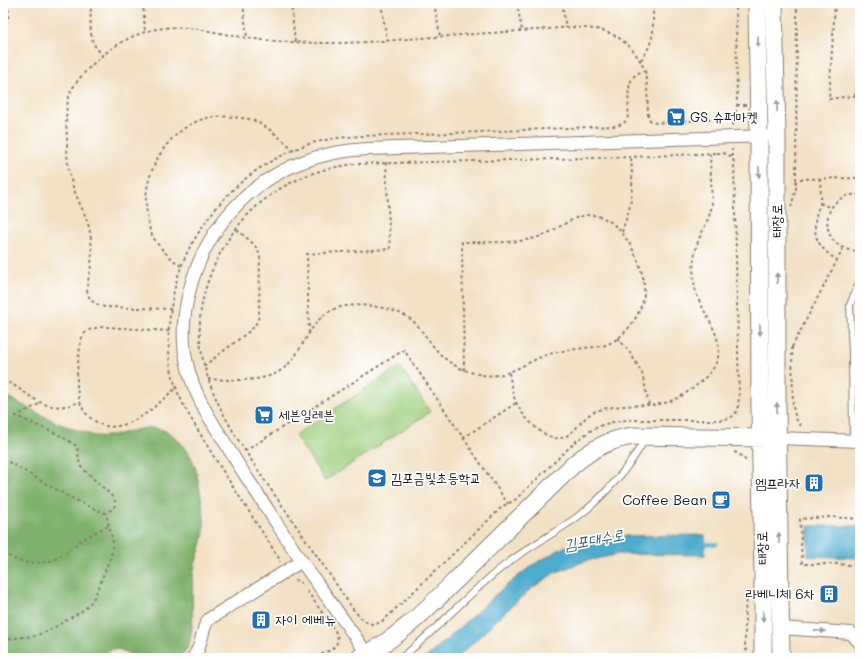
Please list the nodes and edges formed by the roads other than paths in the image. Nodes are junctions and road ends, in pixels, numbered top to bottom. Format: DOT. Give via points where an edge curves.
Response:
graph roads {
  1 [pos="757,3"];
  2 [pos="774,3"];
  3 [pos="777,136"];
  4 [pos="759,137"];
  5 [pos="860,284"];
  6 [pos="646,436"];
  7 [pos="761,438"];
  8 [pos="778,438"];
  9 [pos="856,440"];
  10 [pos="302,561"];
  11 [pos="781,628"];
  12 [pos="860,643"];
  13 [pos="363,656"];
  14 [pos="193,658"];
  15 [pos="401,658"];
  16 [pos="763,658"];
  17 [pos="781,658"];
  1 -- 4 [label="street, 태장로, one-way"];
  3 -- 2 [label="street, 태장로, one-way"];
  3 -- 4 [label="street"];
  8 -- 3 [label="street, 태장로, one-way"];
  4 -- 7 [label="street, 태장로, one-way"];
  4 -- 10 [label="street" via="348,150 318,156 282,170 241,200 216,230 192,278 184,320 187,367 201,402 237,464"];
  5 -- 9 [label="lane" via="850,305"];
  6 -- 7 [label="street"];
  6 -- 13 [label="street" via="614,440 600,446 574,464 420,615 396,635"];
  6 -- 15 [label="lane" via="629,463 590,506 504,566"];
  7 -- 8 [label="street"];
  7 -- 16 [label="street, 태장로, one-way"];
  8 -- 9 [label="street"];
  11 -- 8 [label="street, 태장로, one-way"];
  10 -- 13 [label="street"];
  10 -- 14 [label="street" via="209,619"];
  11 -- 12 [label="street, one-way" via="851,632"];
  11 -- 17 [label="street, 태장로"];
}
